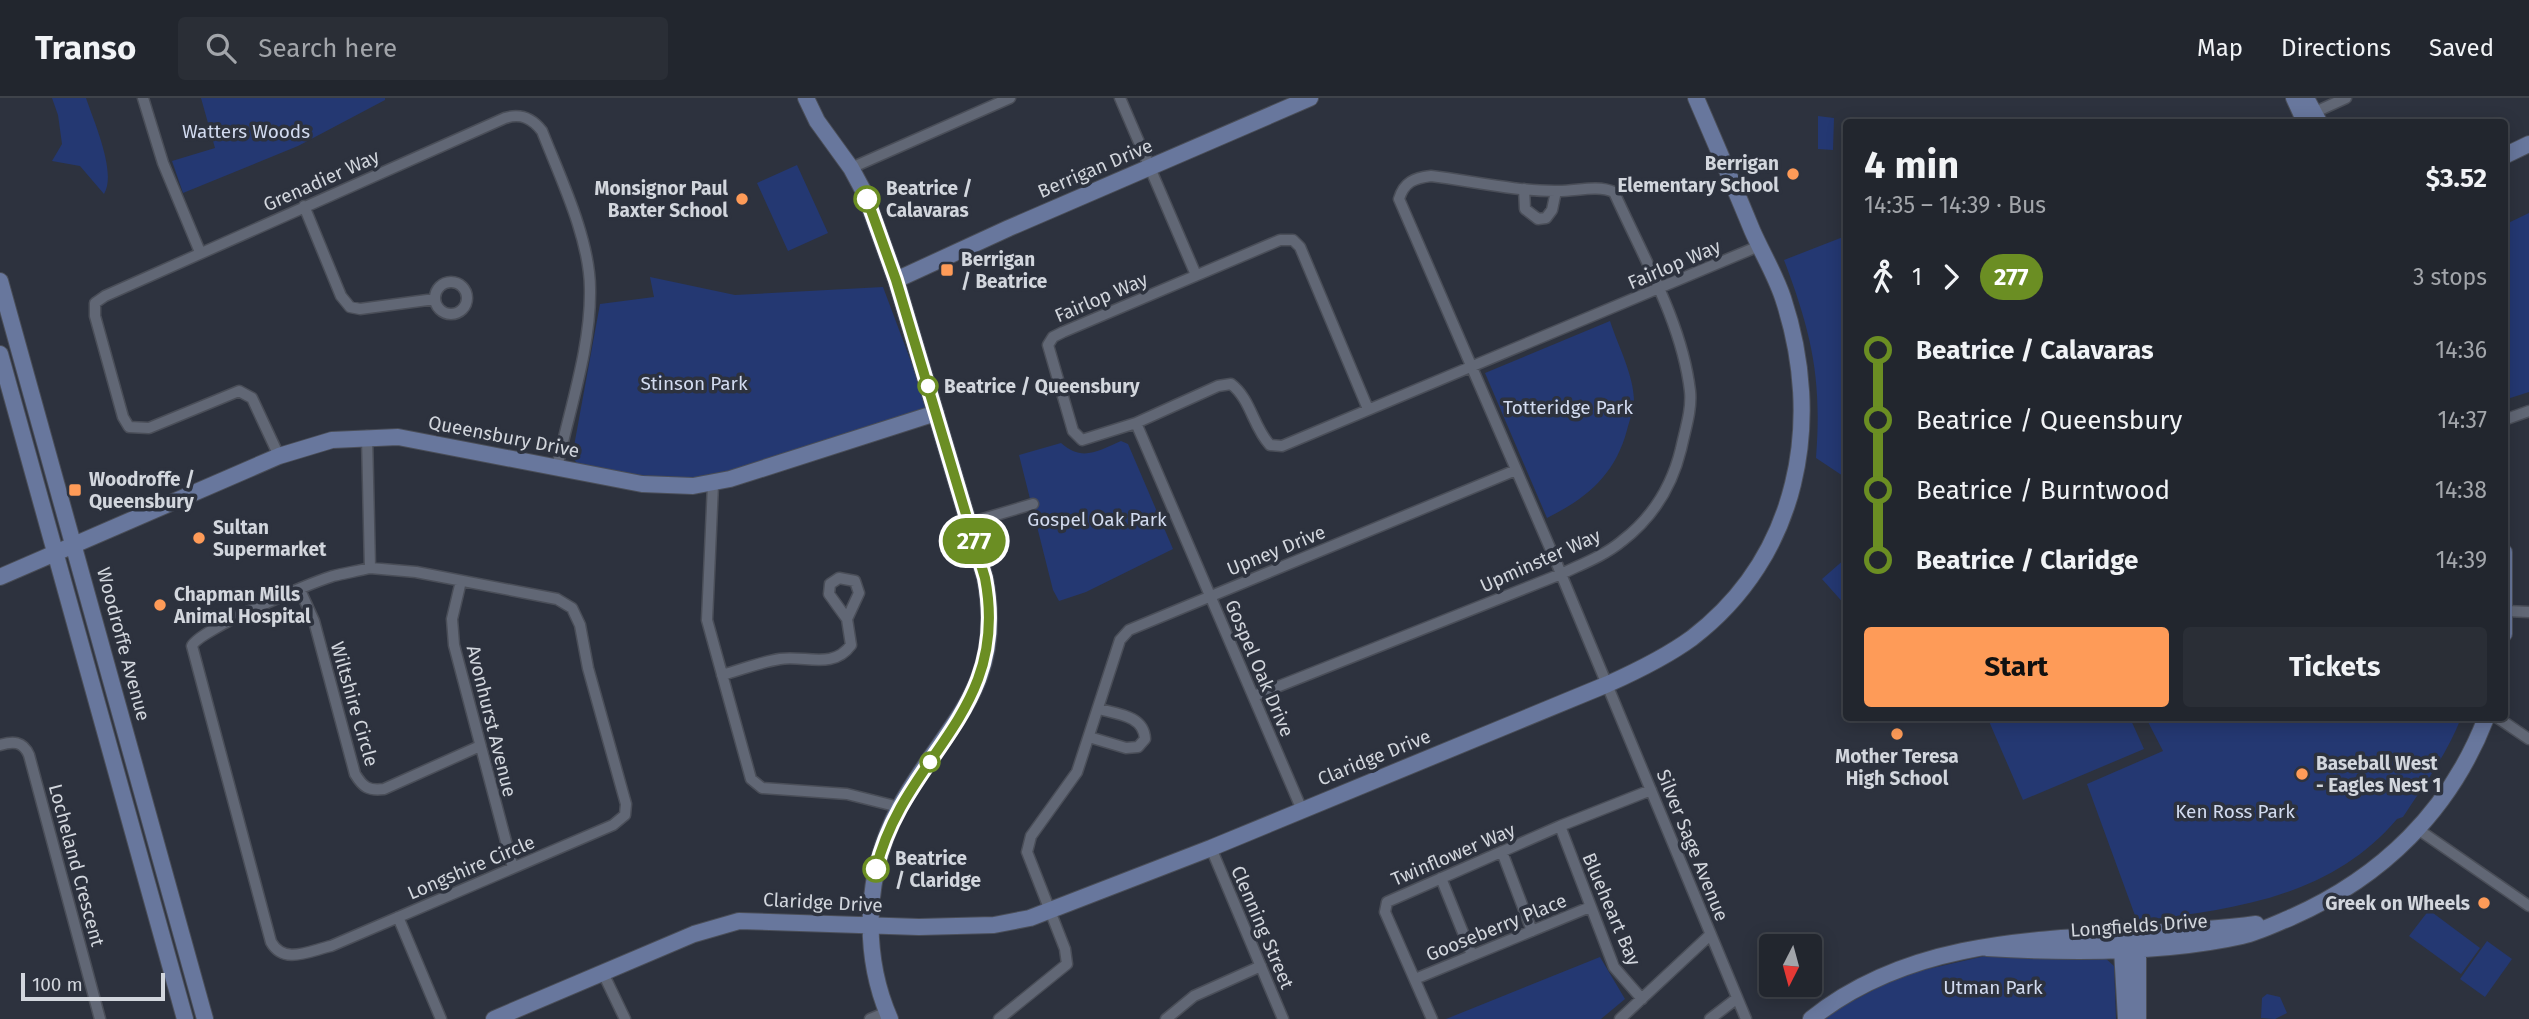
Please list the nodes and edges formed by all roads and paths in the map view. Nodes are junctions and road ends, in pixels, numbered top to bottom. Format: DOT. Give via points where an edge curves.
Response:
graph roads {
  1 [pos="143,98"];
  2 [pos="806,98"];
  3 [pos="1010,98"];
  4 [pos="1121,98"];
  5 [pos="1310,98"];
  6 [pos="1696,98"];
  7 [pos="2294,98"];
  8 [pos="2306,98"];
  9 [pos="2347,98"];
  10 [pos="2310,119"];
  11 [pos="2529,144"];
  12 [pos="2508,154"];
  13 [pos="851,168"];
  14 [pos="1149,168"];
  15 [pos="1524,189"];
  16 [pos="1556,191"];
  17 [pos="304,206"];
  18 [pos="1759,246"];
  19 [pos="200,252"];
  20 [pos="1196,275"];
  21 [pos="896,280"];
  22 [pos="0,281"];
  23 [pos="1658,291"];
  24 [pos="435,299"];
  25 [pos="0,354"];
  26 [pos="1470,368"];
  27 [pos="1368,409"];
  28 [pos="2529,411"];
  29 [pos="936,413"];
  30 [pos="2508,419"];
  31 [pos="1136,424"];
  32 [pos="367,436"];
  33 [pos="279,456"];
  34 [pos="557,468"];
  35 [pos="1516,470"];
  36 [pos="713,484"];
  37 [pos="1033,504"];
  38 [pos="969,523"];
  39 [pos="75,547"];
  40 [pos="57,554"];
  41 [pos="370,568"];
  42 [pos="1561,574"];
  43 [pos="0,577"];
  44 [pos="461,581"];
  45 [pos="300,590"];
  46 [pos="1210,596"];
  47 [pos="2508,611"];
  48 [pos="2529,612"];
  49 [pos="847,619"];
  50 [pos="722,675"];
  51 [pos="1608,684"];
  52 [pos="1254,696"];
  53 [pos="1099,709"];
  54 [pos="2485,721"];
  55 [pos="2502,721"];
  56 [pos="1089,737"];
  57 [pos="2529,739"];
  58 [pos="0,745"];
  59 [pos="480,746"];
  60 [pos="1651,790"];
  61 [pos="899,807"];
  62 [pos="1302,810"];
  63 [pos="1560,826"];
  64 [pos="2419,830"];
  65 [pos="1211,848"];
  66 [pos="1502,852"];
  67 [pos="513,869"];
  68 [pos="1441,878"];
  69 [pos="2529,906"];
  70 [pos="1590,907"];
  71 [pos="1051,910"];
  72 [pos="398,917"];
  73 [pos="871,926"];
  74 [pos="1532,930"];
  75 [pos="1710,935"];
  76 [pos="2130,944"];
  77 [pos="1472,955"];
  78 [pos="1261,966"];
  79 [pos="603,973"];
  80 [pos="1415,979"];
  81 [pos="1642,999"];
  82 [pos="1736,999"];
  83 [pos="888,1015"];
  84 [pos="100,1019"];
  85 [pos="185,1019"];
  86 [pos="205,1019"];
  87 [pos="441,1019"];
  88 [pos="494,1019"];
  89 [pos="625,1019"];
  90 [pos="870,1019"];
  91 [pos="999,1019"];
  92 [pos="1166,1019"];
  93 [pos="1283,1019"];
  94 [pos="1432,1019"];
  95 [pos="1620,1019"];
  96 [pos="1710,1019"];
  97 [pos="1746,1019"];
  98 [pos="1811,1019"];
  99 [pos="2126,1019"];
  100 [pos="2138,1019"];
  1 -- 19 [label="street" via="163,163"];
  2 -- 13 [label="street"];
  3 -- 13 [label="street"];
  4 -- 14 [label="street"];
  5 -- 14 [label="street, Berrigan Drive"];
  6 -- 18 [label="street, Claridge Drive"];
  7 -- 10 [label="street"];
  8 -- 10 [label="street"];
  9 -- 10 [label="street"];
  11 -- 12 [label="street"];
  13 -- 21 [label="street"];
  14 -- 20 [label="street"];
  14 -- 21 [label="street, Berrigan Drive"];
  15 -- 16 [label="street"];
  15 -- 16 [label="street" via="1525,209 1538,219 1552,210"];
  15 -- 26 [label="street, Silver Sage Avenue" via="1418,177 1399,199"];
  16 -- 23 [label="street, Upminster Way" via="1604,188 1614,192"];
  17 -- 19 [label="street, Grenadier Way"];
  17 -- 24 [label="street" via="349,307"];
  17 -- 34 [label="street, Grenadier Way" via="506,118 526,117 538,125 576,223 590,289 586,333"];
  18 -- 23 [label="street, Fairlop Way"];
  18 -- 51 [label="street, Claridge Drive" via="1783,298 1800,369 1801,451 1785,509 1756,568 1715,618 1663,656"];
  19 -- 33 [label="street, Grenadier Way" via="95,303 123,417 129,426 143,430 239,391 252,398"];
  20 -- 27 [label="street, Fairlop Way" via="1280,240 1293,240 1300,247"];
  20 -- 31 [label="street, Fairlop Way" via="1063,332 1048,345 1073,431 1082,440"];
  21 -- 29 [label="street"];
  22 -- 39 [label="street, Woodroffe Avenue"];
  23 -- 26 [label="street, Fairlop Way"];
  23 -- 42 [label="street, Upminster Way" via="1679,342 1690,393 1676,470 1670,485 1634,531 1605,553"];
  25 -- 40 [label="street, Woodroffe Avenue"];
  26 -- 27 [label="street, Fairlop Way"];
  26 -- 35 [label="street, Silver Sage Avenue"];
  27 -- 31 [label="street, Fairlop Way" via="1282,446 1270,445 1241,391 1231,384"];
  28 -- 30 [label="street"];
  29 -- 36 [label="street, Queensbury Drive"];
  29 -- 38 [label="street"];
  31 -- 46 [label="street, Gospel Oak Drive"];
  32 -- 33 [label="street, Queensbury Drive" via="332,440"];
  32 -- 34 [label="street, Queensbury Drive" via="412,439"];
  32 -- 41 [label="street"];
  33 -- 39 [label="street, Queensbury Drive"];
  34 -- 36 [label="street, Queensbury Drive" via="642,484"];
  35 -- 42 [label="street, Silver Sage Avenue"];
  35 -- 46 [label="street, Upney Drive"];
  36 -- 50 [label="street" via="707,620"];
  37 -- 38 [label="street"];
  38 -- 61 [label="street" via="988,590 986,660 964,713"];
  39 -- 40 [label="street, Queensbury Drive"];
  39 -- 86 [label="street, Woodroffe Avenue"];
  40 -- 43 [label="street, Queensbury Drive"];
  40 -- 85 [label="street, Woodroffe Avenue"];
  41 -- 44 [label="street, Longshire Circle"];
  41 -- 45 [label="street, Longshire Circle" via="332,576"];
  42 -- 51 [label="street, Silver Sage Avenue"];
  42 -- 52 [label="street, Upminster Way"];
  44 -- 59 [label="street, Avonhurst Avenue" via="452,619 454,645"];
  44 -- 67 [label="street, Longshire Circle" via="557,599 572,608 626,804 625,815 614,825"];
  45 -- 59 [label="street, Wiltshire Circle" via="314,621 355,774 363,786 384,789"];
  45 -- 72 [label="street, Longshire Circle" via="201,635 192,646 271,942 277,952 293,956 331,946"];
  46 -- 52 [label="street, Gospel Oak Drive"];
  46 -- 53 [label="street, Upney Drive" via="1129,630 1120,640"];
  47 -- 48 [label="street"];
  49 -- 50 [label="street" via="851,645 838,657 777,660"];
  50 -- 61 [label="street" via="757,787 847,794"];
  51 -- 60 [label="street, Silver Sage Avenue"];
  51 -- 62 [label="street, Claridge Drive"];
  52 -- 62 [label="street, Gospel Oak Drive"];
  53 -- 56 [label="street, Upney Drive"];
  53 -- 56 [label="street" via="1139,722 1145,739 1138,747 1126,748"];
  54 -- 64 [label="street, Longfields Drive" via="2460,774"];
  55 -- 57 [label="street"];
  56 -- 71 [label="street, Upney Drive" via="1077,772 1031,836 1027,852"];
  58 -- 84 [label="street, Locheland Crescent" via="17,743 29,755"];
  59 -- 67 [label="street, Avonhurst Avenue"];
  60 -- 63 [label="street, Twinflower Way"];
  60 -- 75 [label="street, Silver Sage Avenue"];
  61 -- 73 [label="street" via="877,866"];
  62 -- 65 [label="street, Claridge Drive"];
  63 -- 66 [label="street, Twinflower Way"];
  63 -- 70 [label="street, Blueheart Bay"];
  64 -- 69 [label="street"];
  64 -- 76 [label="street, Longfields Drive" via="2376,870 2290,918 2242,936"];
  65 -- 71 [label="street, Claridge Drive"];
  65 -- 78 [label="street, Clenning Street"];
  66 -- 68 [label="street, Twinflower Way"];
  66 -- 74 [label="street"];
  67 -- 72 [label="street, Longshire Circle"];
  68 -- 77 [label="street"];
  68 -- 80 [label="street, Twinflower Way" via="1386,906 1388,921"];
  70 -- 74 [label="street, Gooseberry Place"];
  70 -- 81 [label="street, Blueheart Bay" via="1614,967"];
  71 -- 73 [label="street, Claridge Drive" via="994,925"];
  71 -- 91 [label="street" via="1068,964"];
  72 -- 87 [label="street"];
  73 -- 79 [label="street, Claridge Drive" via="739,921 694,934"];
  73 -- 83 [label="street" via="874,964"];
  74 -- 77 [label="street, Gooseberry Place"];
  75 -- 81 [label="street"];
  75 -- 82 [label="street, Silver Sage Avenue"];
  76 -- 98 [label="street, Longfields Drive" via="2050,951 1987,948 1925,960 1881,976"];
  76 -- 99 [label="street"];
  76 -- 100 [label="street"];
  77 -- 80 [label="street, Gooseberry Place"];
  78 -- 92 [label="street" via="1194,996"];
  78 -- 93 [label="street, Clenning Street"];
  79 -- 88 [label="street, Claridge Drive"];
  79 -- 89 [label="street"];
  80 -- 94 [label="street, Twinflower Way"];
  81 -- 95 [label="street"];
  82 -- 96 [label="street"];
  82 -- 97 [label="street, Silver Sage Avenue"];
  83 -- 90 [label="street"];
}
